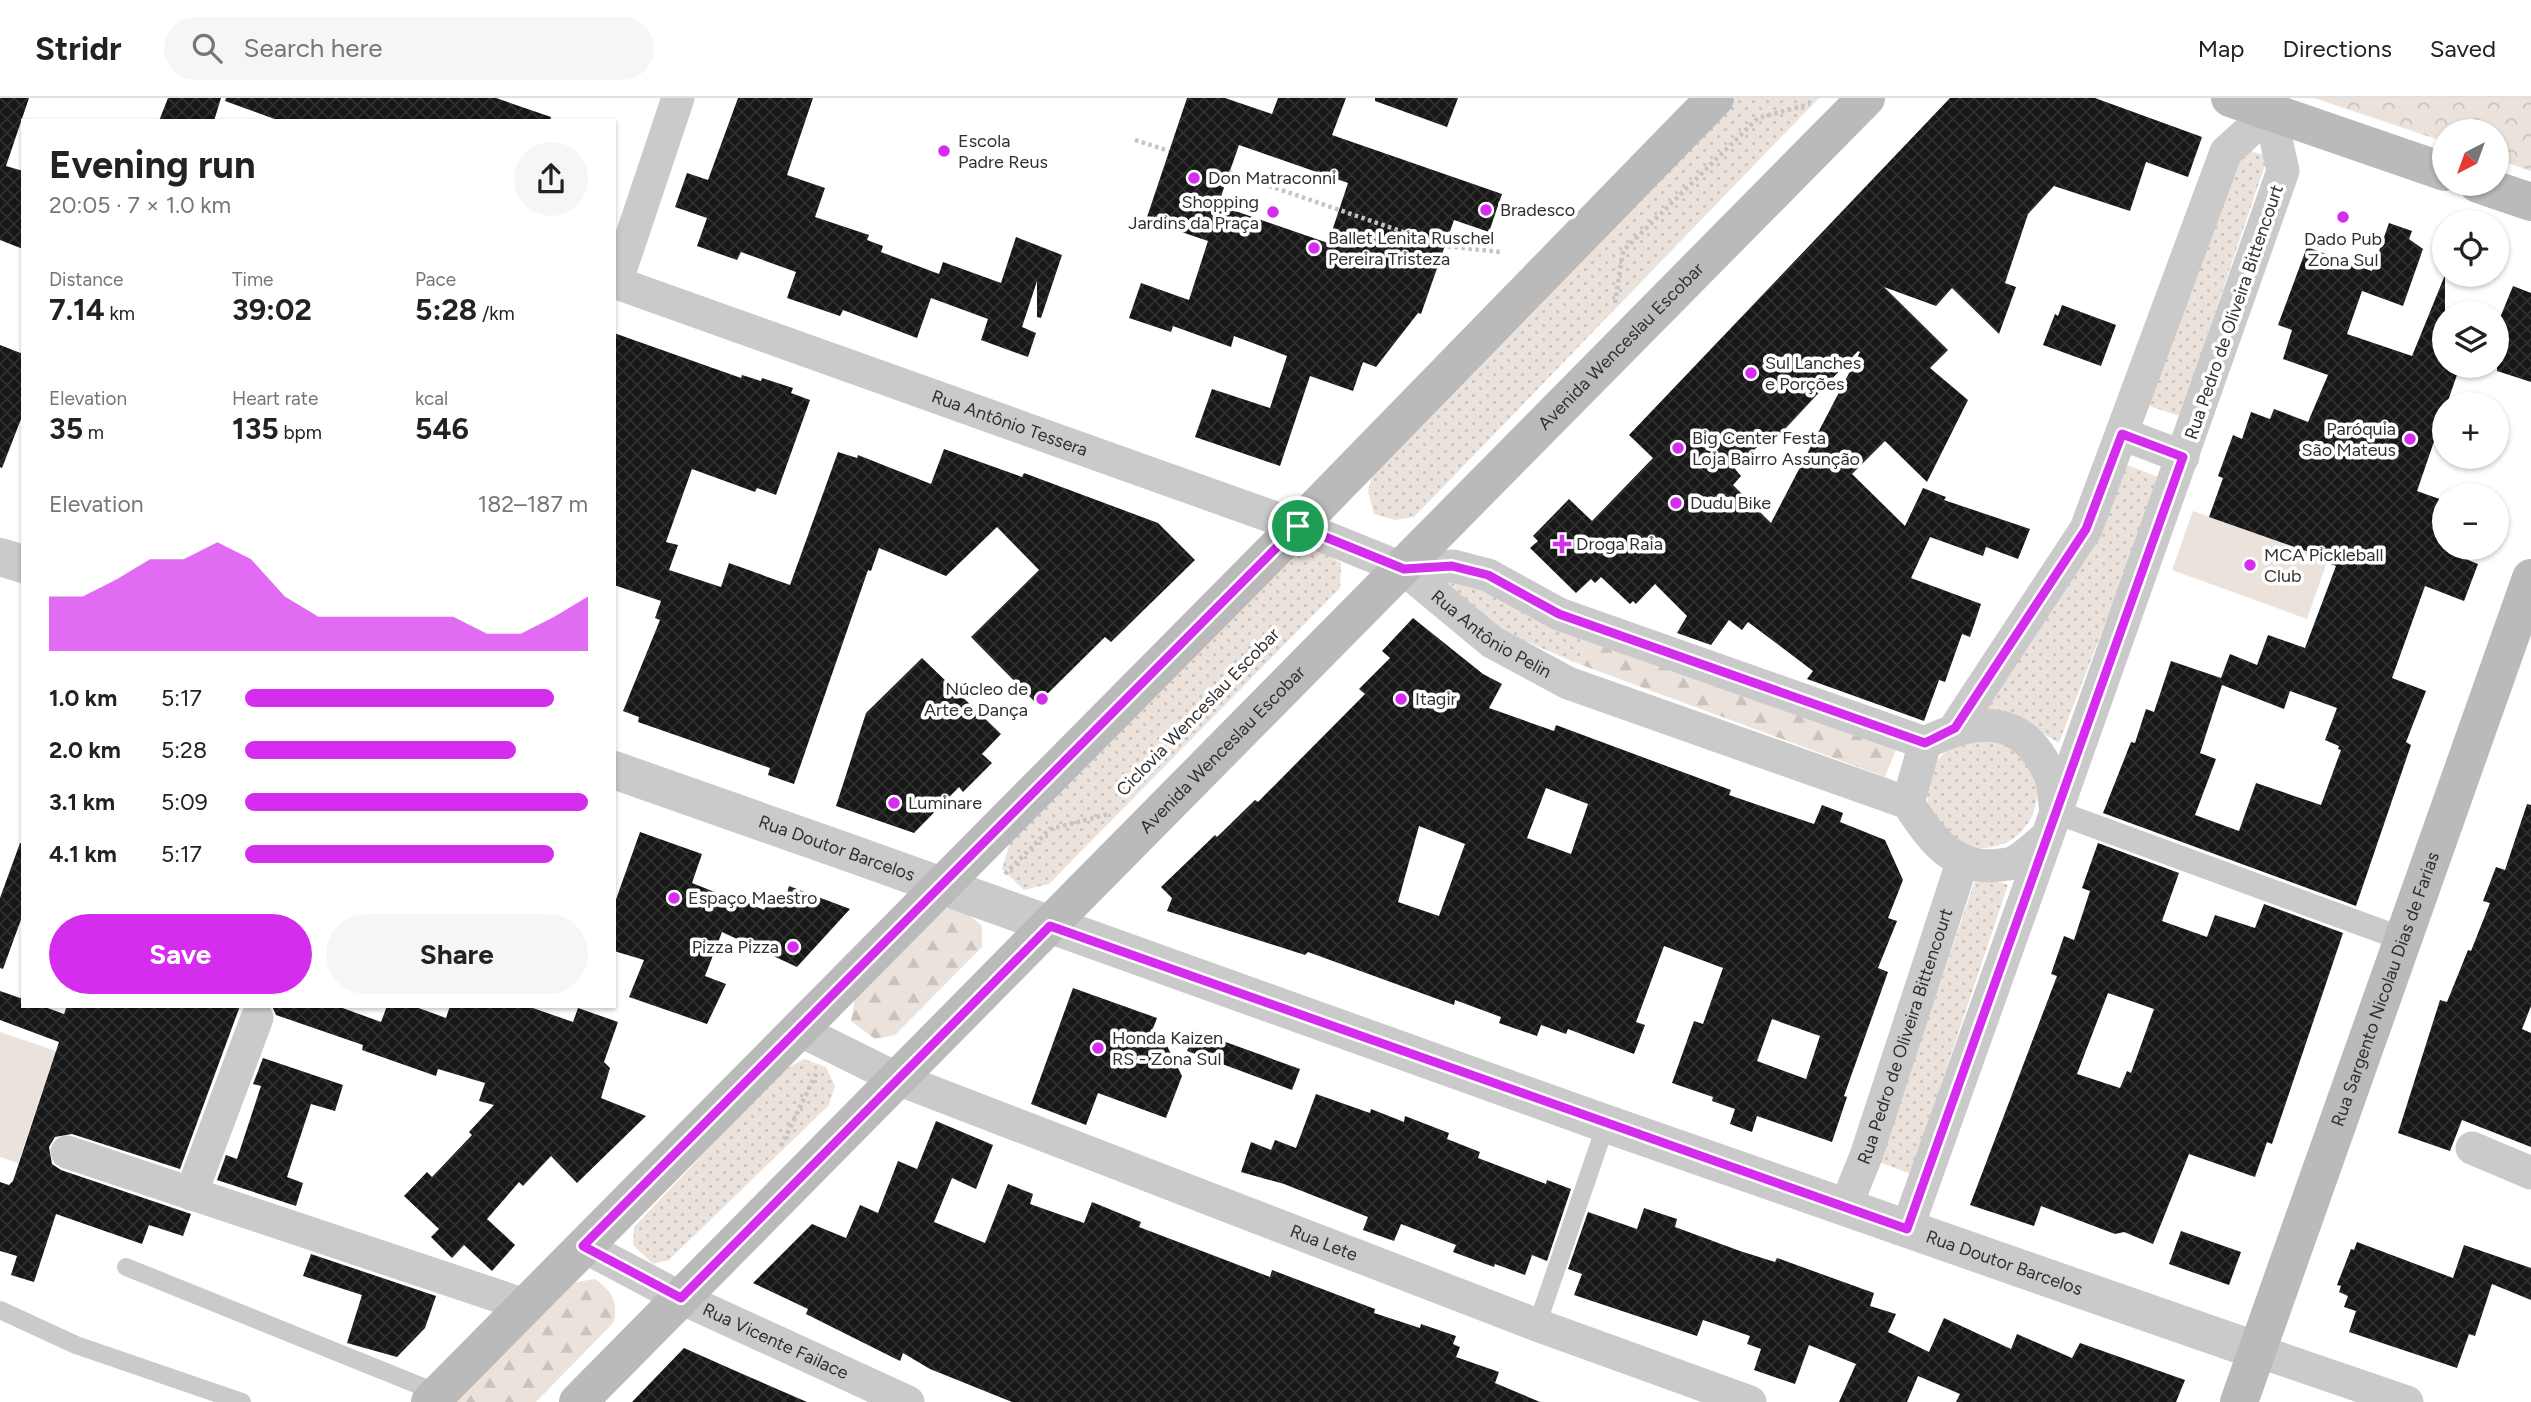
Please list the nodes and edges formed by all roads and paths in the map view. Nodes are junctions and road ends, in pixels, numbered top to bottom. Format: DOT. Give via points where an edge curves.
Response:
graph roads {
  1 [pos="678,98"];
  2 [pos="1715,98"];
  3 [pos="1815,98"];
  4 [pos="1866,98"];
  5 [pos="2230,98"];
  6 [pos="2270,112"];
  7 [pos="1135,140"];
  8 [pos="1169,151"];
  9 [pos="2432,168"];
  10 [pos="1229,173"];
  11 [pos="2510,195"];
  12 [pos="2531,202"];
  13 [pos="1500,252"];
  14 [pos="616,280"];
  15 [pos="616,283"];
  16 [pos="1614,310"];
  17 [pos="2122,434"];
  18 [pos="2183,457"];
  19 [pos="1298,526"];
  20 [pos="0,556"];
  21 [pos="21,563"];
  22 [pos="1404,569"];
  23 [pos="2531,578"];
  24 [pos="1955,728"];
  25 [pos="1925,743"];
  26 [pos="616,771"];
  27 [pos="1908,803"];
  28 [pos="1122,811"];
  29 [pos="2050,826"];
  30 [pos="1962,863"];
  31 [pos="941,884"];
  32 [pos="981,899"];
  33 [pos="1050,926"];
  34 [pos="2403,939"];
  35 [pos="257,1018"];
  36 [pos="814,1037"];
  37 [pos="898,1079"];
  38 [pos="1606,1124"];
  39 [pos="780,1148"];
  40 [pos="2472,1148"];
  41 [pos="67,1152"];
  42 [pos="2531,1173"];
  43 [pos="191,1194"];
  44 [pos="1846,1208"];
  45 [pos="1907,1229"];
  46 [pos="583,1246"];
  47 [pos="126,1267"];
  48 [pos="681,1298"];
  49 [pos="525,1305"];
  50 [pos="0,1310"];
  51 [pos="1537,1325"];
  52 [pos="2258,1351"];
  53 [pos="434,1398"];
  54 [pos="242,1402"];
  55 [pos="578,1402"];
  56 [pos="908,1402"];
  57 [pos="1750,1402"];
  58 [pos="2239,1402"];
  59 [pos="2407,1402"];
  1 -- 14 [label="street"];
  2 -- 19 [label="main road"];
  3 -- 16 [label="path" via="1808,106 1758,118 1623,251"];
  4 -- 22 [label="main road, Avenida Wenceslau Escobar"];
  5 -- 6 [label="main road"];
  6 -- 9 [label="main road"];
  6 -- 17 [label="street" via="2226,152"];
  6 -- 18 [label="street, Rua Pedro de Oliveira Bittencourt" via="2283,172"];
  7 -- 8 [label="path"];
  10 -- 13 [label="path" via="1444,246"];
  11 -- 12 [label="main road"];
  15 -- 19 [label="street, Rua Antônio Tessera"];
  17 -- 18 [label="street"];
  17 -- 24 [label="street" via="2086,529"];
  18 -- 29 [label="street, Rua Pedro de Oliveira Bittencourt"];
  19 -- 22 [label="street, Rua Antônio Tessera"];
  19 -- 31 [label="main road"];
  20 -- 21 [label="street"];
  22 -- 25 [label="street, Rua Antônio Pelin" via="1452,566 1488,575 1559,614"];
  22 -- 27 [label="street, Rua Antônio Pelin" via="1492,642 1568,682"];
  22 -- 33 [label="main road, Avenida Wenceslau Escobar"];
  23 -- 34 [label="main road, Rua Sargento Nicolau Dias de Farias"];
  24 -- 25 [label="street"];
  24 -- 29 [label="street" via="1994,723 2029,742 2051,776"];
  25 -- 27 [label="street"];
  26 -- 31 [label="street, Rua Doutor Barcelos"];
  27 -- 30 [label="street" via="1931,840"];
  28 -- 32 [label="path, Ciclovia Wenceslau Escobar" via="1050,829"];
  29 -- 30 [label="street" via="2010,864"];
  29 -- 34 [label="street"];
  29 -- 45 [label="street, Rua Pedro de Oliveira Bittencourt"];
  30 -- 44 [label="street, Rua Pedro de Oliveira Bittencourt"];
  31 -- 32 [label="street, Rua Doutor Barcelos"];
  31 -- 36 [label="main road"];
  32 -- 33 [label="street, Rua Doutor Barcelos"];
  33 -- 37 [label="main road, Avenida Wenceslau Escobar"];
  33 -- 38 [label="street, Rua Doutor Barcelos"];
  34 -- 52 [label="main road, Rua Sargento Nicolau Dias de Farias"];
  35 -- 43 [label="street"];
  36 -- 37 [label="street, Rua Lete"];
  36 -- 39 [label="path"];
  36 -- 46 [label="main road"];
  37 -- 48 [label="main road, Avenida Wenceslau Escobar"];
  37 -- 51 [label="street, Rua Lete"];
  38 -- 44 [label="street, Rua Doutor Barcelos"];
  38 -- 51 [label="lane"];
  40 -- 42 [label="street"];
  41 -- 43 [label="street"];
  43 -- 49 [label="street"];
  44 -- 45 [label="street, Rua Doutor Barcelos"];
  45 -- 52 [label="street, Rua Doutor Barcelos"];
  46 -- 48 [label="street, Rua Vicente Failace"];
  46 -- 49 [label="main road"];
  47 -- 53 [label="lane"];
  48 -- 55 [label="main road, Avenida Wenceslau Escobar"];
  48 -- 56 [label="street, Rua Vicente Failace"];
  49 -- 53 [label="main road"];
  50 -- 54 [label="lane" via="76,1345"];
  51 -- 57 [label="street, Rua Lete"];
  52 -- 58 [label="main road, Rua Sargento Nicolau Dias de Farias"];
  52 -- 59 [label="street, Rua Doutor Barcelos"];
}
